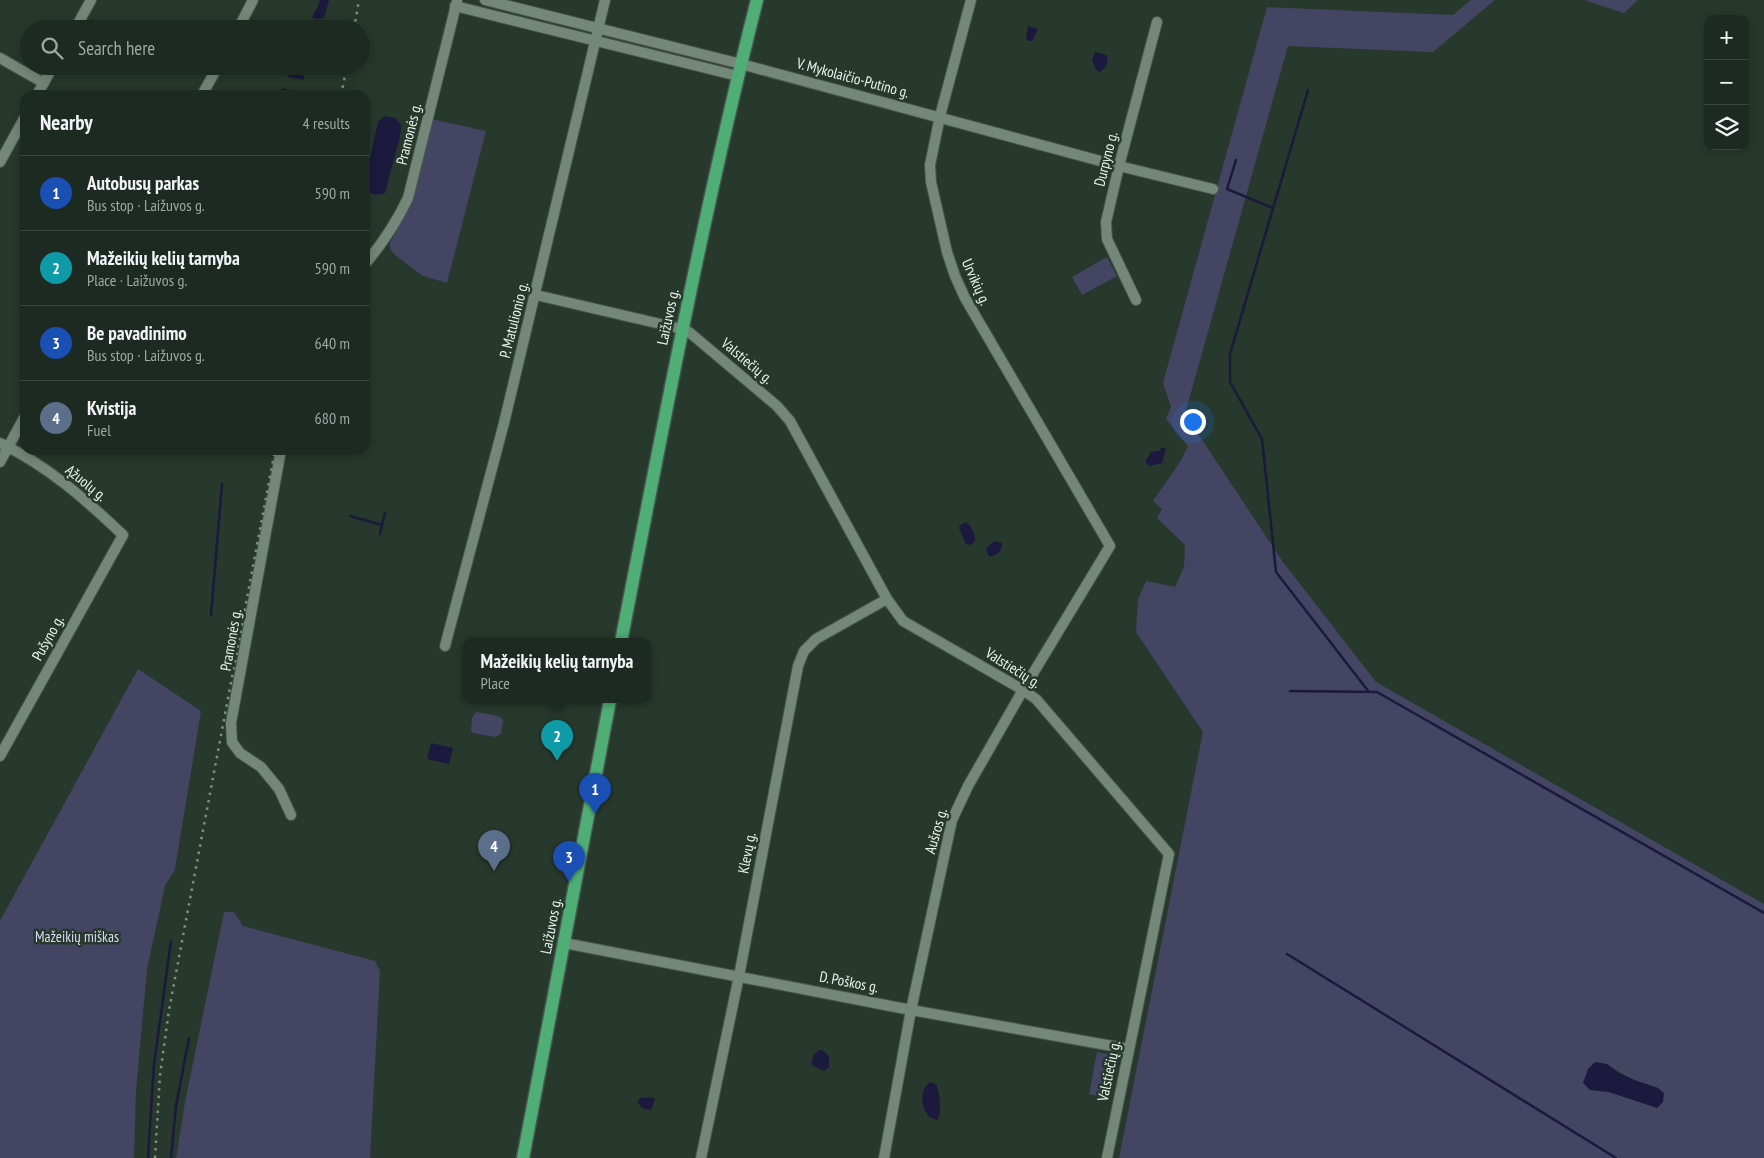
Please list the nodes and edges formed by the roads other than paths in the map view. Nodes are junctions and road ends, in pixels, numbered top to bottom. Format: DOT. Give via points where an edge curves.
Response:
graph roads {
  1 [pos="91,0"];
  2 [pos="253,0"];
  3 [pos="485,0"];
  4 [pos="605,0"];
  5 [pos="757,0"];
  6 [pos="971,0"];
  7 [pos="456,3"];
  8 [pos="79,20"];
  9 [pos="243,20"];
  10 [pos="1157,22"];
  11 [pos="598,29"];
  12 [pos="594,41"];
  13 [pos="0,58"];
  14 [pos="20,69"];
  15 [pos="739,70"];
  16 [pos="30,75"];
  17 [pos="49,75"];
  18 [pos="213,75"];
  19 [pos="44,83"];
  20 [pos="40,90"];
  21 [pos="205,90"];
  22 [pos="940,116"];
  23 [pos="20,126"];
  24 [pos="0,162"];
  25 [pos="1119,166"];
  26 [pos="1213,189"];
  27 [pos="370,258"];
  28 [pos="536,295"];
  29 [pos="1136,300"];
  30 [pos="682,329"];
  31 [pos="20,423"];
  32 [pos="4,445"];
  33 [pos="20,455"];
  34 [pos="21,455"];
  35 [pos="280,455"];
  36 [pos="0,462"];
  37 [pos="123,535"];
  38 [pos="1110,546"];
  39 [pos="887,598"];
  40 [pos="623,638"];
  41 [pos="445,646"];
  42 [pos="1024,690"];
  43 [pos="609,703"];
  44 [pos="0,756"];
  45 [pos="291,815"];
  46 [pos="564,943"];
  47 [pos="739,976"];
  48 [pos="911,1010"];
  49 [pos="1129,1049"];
  50 [pos="523,1158"];
  51 [pos="701,1158"];
  52 [pos="884,1158"];
  53 [pos="1107,1158"];
  1 -- 8 [label="street"];
  2 -- 9 [label="street"];
  3 -- 11 [label="street, V. Mykolaičio-Putino g."];
  4 -- 11 [label="street, P. Matulionio g."];
  5 -- 15 [label="main road, Laižuvos g."];
  6 -- 22 [label="street, Urvikių g."];
  7 -- 12 [label="street, V. Mykolaičio-Putino g."];
  7 -- 27 [label="street, Pramonės g." via="408,198 384,242"];
  10 -- 25 [label="street, Durpyno g."];
  11 -- 12 [label="street, P. Matulionio g."];
  11 -- 15 [label="street, V. Mykolaičio-Putino g."];
  12 -- 15 [label="street, V. Mykolaičio-Putino g."];
  12 -- 28 [label="street, P. Matulionio g."];
  13 -- 14 [label="street"];
  15 -- 22 [label="street, V. Mykolaičio-Putino g."];
  15 -- 30 [label="main road, Laižuvos g."];
  16 -- 19 [label="street"];
  17 -- 19 [label="street"];
  18 -- 21 [label="street"];
  19 -- 20 [label="street"];
  22 -- 25 [label="street, V. Mykolaičio-Putino g."];
  22 -- 38 [label="street, Urvikių g." via="930,174 955,276"];
  23 -- 24 [label="street"];
  25 -- 26 [label="street, V. Mykolaičio-Putino g."];
  25 -- 29 [label="street, Durpyno g." via="1106,222 1107,239"];
  28 -- 30 [label="street"];
  28 -- 41 [label="street, P. Matulionio g."];
  30 -- 39 [label="street, Valstiečių g." via="790,420"];
  30 -- 40 [label="main road, Laižuvos g."];
  31 -- 32 [label="street"];
  32 -- 33 [label="street, Ąžuolų g."];
  32 -- 36 [label="street"];
  34 -- 37 [label="street, Ąžuolų g." via="78,493"];
  35 -- 45 [label="street, Pramonės g." via="231,723 232,742 240,754 261,767 279,789"];
  37 -- 44 [label="street, Pušyno g."];
  38 -- 42 [label="street, Aušros g."];
  39 -- 42 [label="street, Valstiečių g." via="903,621"];
  39 -- 47 [label="street, Klevų g." via="816,639 804,651 798,666"];
  42 -- 48 [label="street, Aušros g." via="952,820"];
  42 -- 49 [label="street, Valstiečių g." via="1036,699 1169,854"];
  43 -- 46 [label="main road, Laižuvos g."];
  46 -- 47 [label="street, D. Poškos g."];
  46 -- 50 [label="main road, Laižuvos g."];
  47 -- 48 [label="street, D. Poškos g."];
  47 -- 51 [label="street, Klevų g."];
  48 -- 49 [label="street, D. Poškos g."];
  48 -- 52 [label="street, Aušros g."];
  49 -- 53 [label="street, Valstiečių g."];
}
